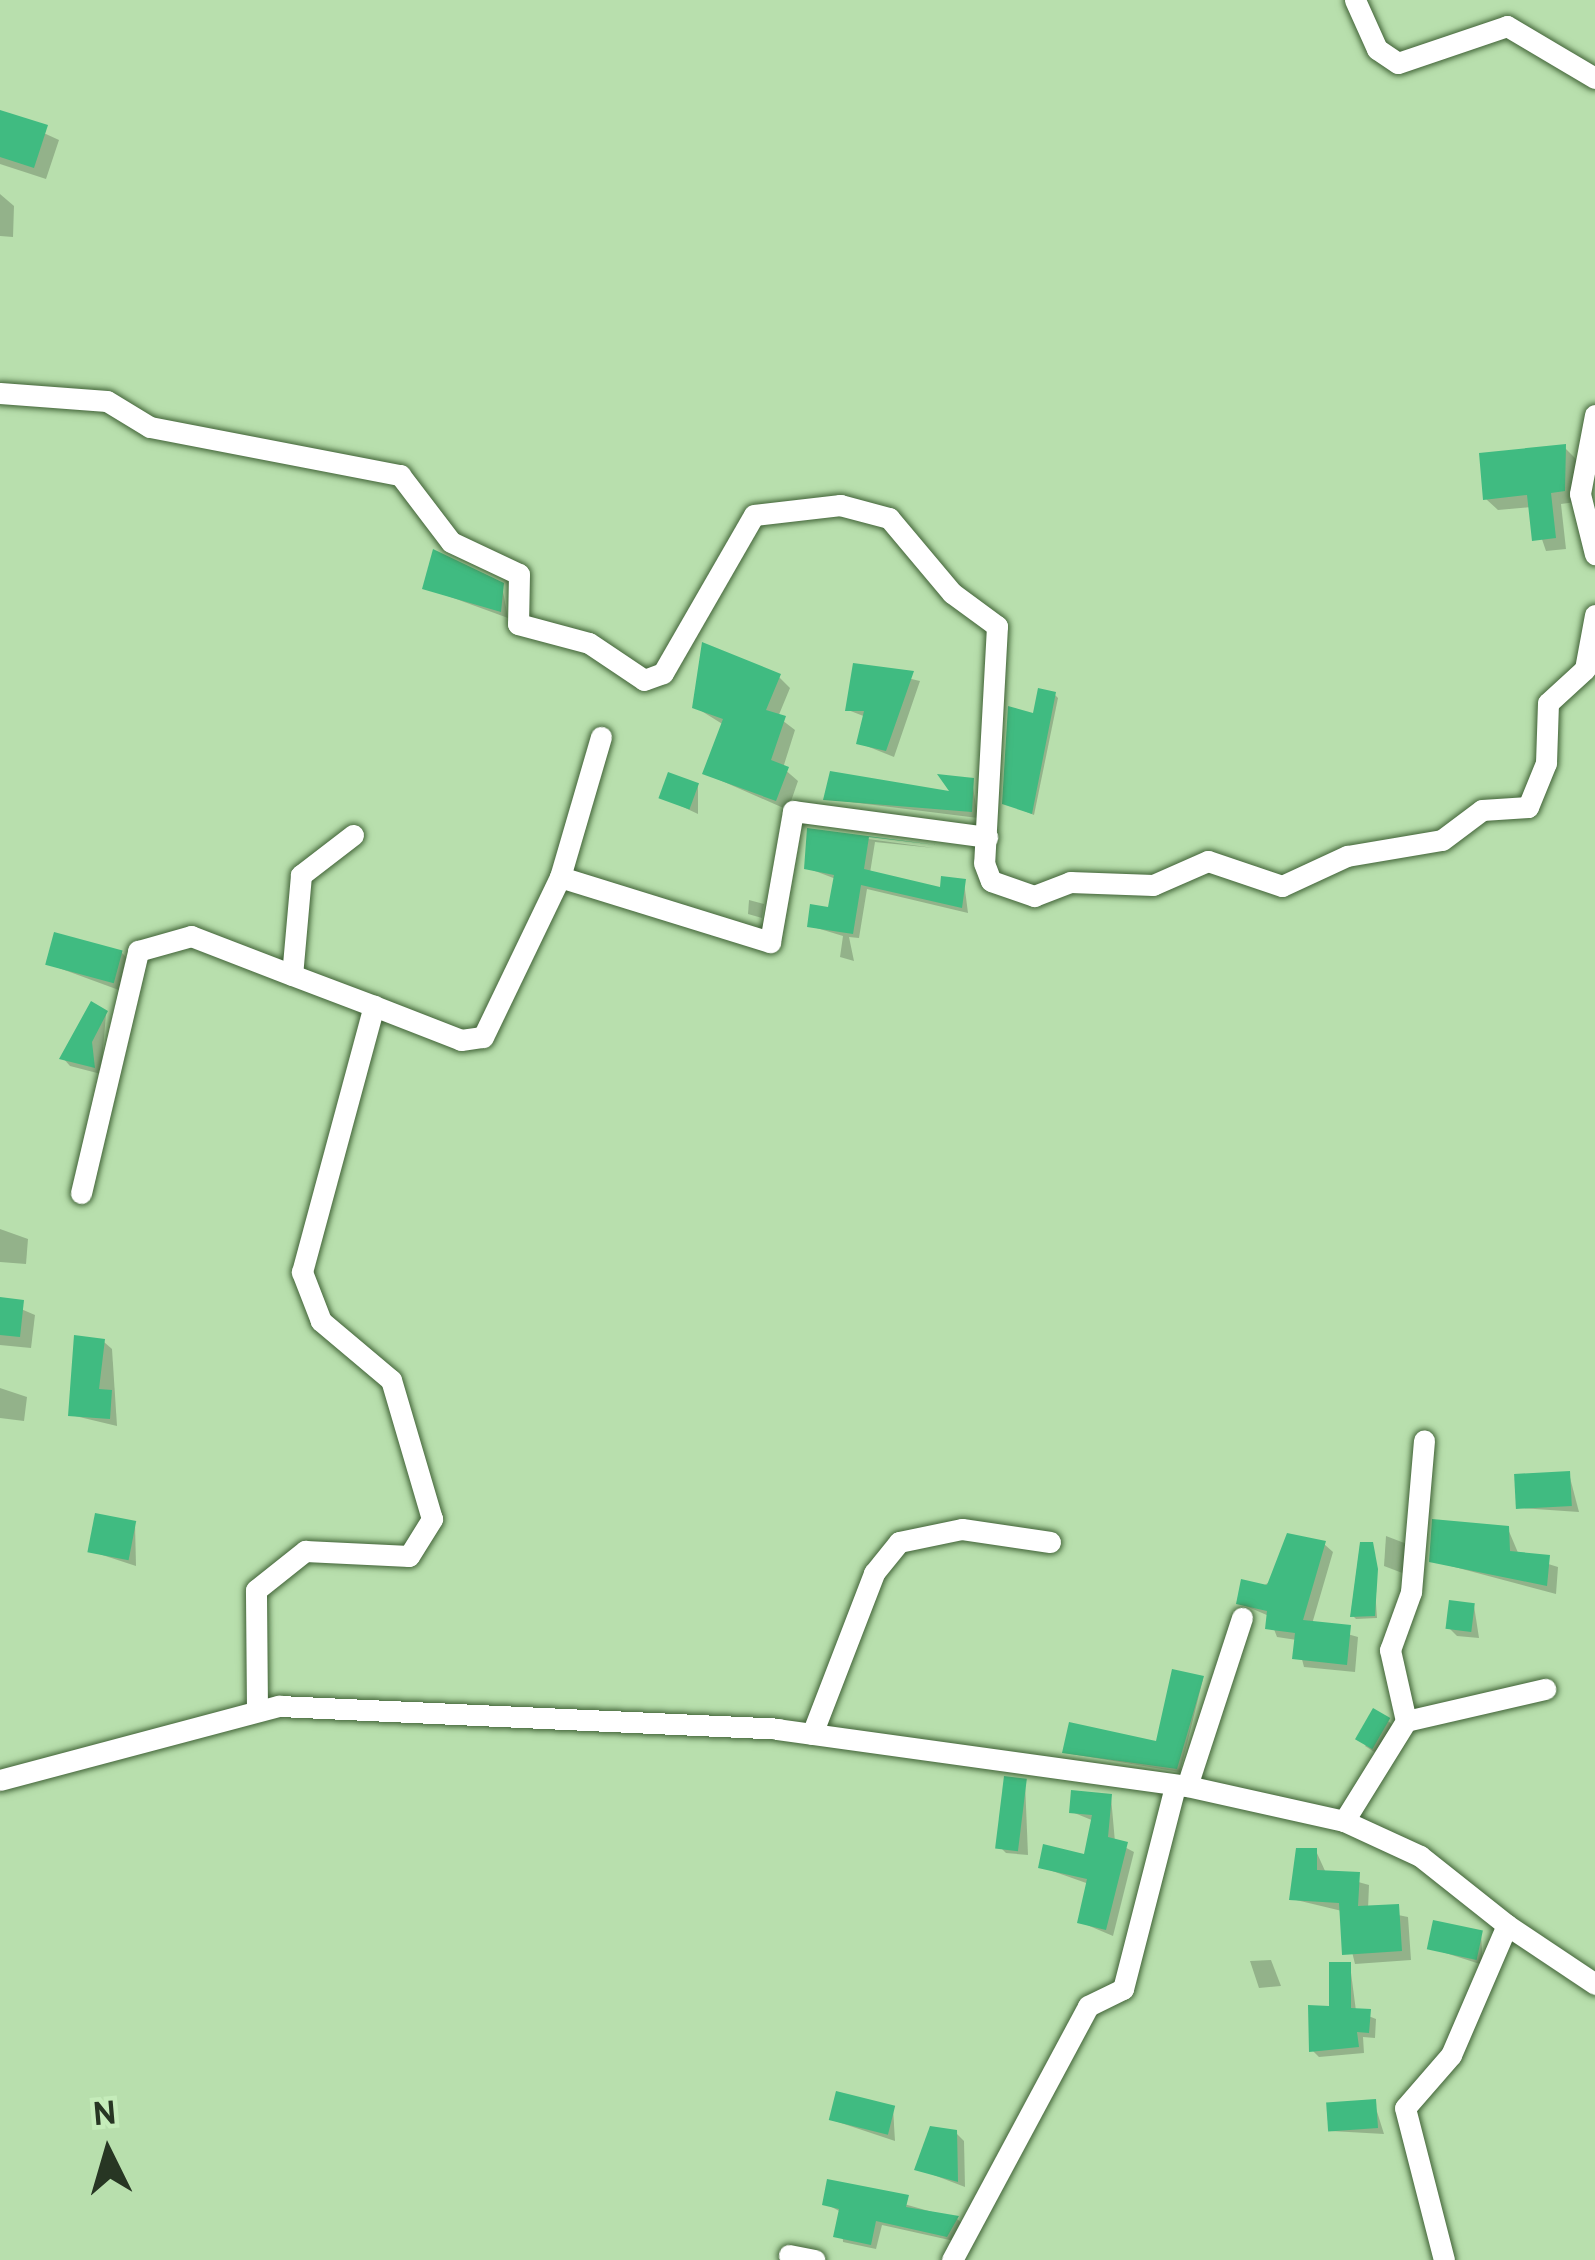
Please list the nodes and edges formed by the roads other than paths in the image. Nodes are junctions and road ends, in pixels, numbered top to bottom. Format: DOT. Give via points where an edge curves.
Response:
graph roads {
  1 [pos="1354,0"];
  2 [pos="1595,78"];
  3 [pos="0,393"];
  4 [pos="1595,415"];
  5 [pos="1595,554"];
  6 [pos="1595,615"];
  7 [pos="1590,669"];
  8 [pos="602,737"];
  9 [pos="353,835"];
  10 [pos="987,837"];
  11 [pos="560,877"];
  12 [pos="292,975"];
  13 [pos="374,1006"];
  14 [pos="81,1193"];
  15 [pos="1424,1442"];
  16 [pos="1050,1542"];
  17 [pos="1242,1618"];
  18 [pos="1545,1689"];
  19 [pos="257,1710"];
  20 [pos="1406,1721"];
  21 [pos="812,1734"];
  22 [pos="0,1780"];
  23 [pos="1181,1786"];
  24 [pos="1343,1821"];
  25 [pos="1507,1925"];
  26 [pos="1595,1984"];
  27 [pos="789,2255"];
  28 [pos="814,2260"];
  29 [pos="952,2260"];
  30 [pos="1444,2260"];
  1 -- 2 [label="street" via="1377,50 1398,63 1507,26"];
  3 -- 10 [label="street" via="107,401 150,427 400,476 451,542 519,574 518,624 589,644 644,680 663,673 754,515 840,505 889,518 952,593 997,626 983,728"];
  4 -- 5 [label="street" via="1580,494"];
  6 -- 7 [label="street"];
  7 -- 10 [label="street" via="1548,703 1546,763 1528,807 1482,810 1442,840 1347,856 1293,884 1259,884 1208,861 1153,885 1070,882 1034,896 991,881"];
  8 -- 11 [label="street"];
  9 -- 12 [label="street" via="301,875"];
  10 -- 11 [label="street" via="794,811 764,944"];
  11 -- 13 [label="street" via="483,1037 461,1040"];
  12 -- 13 [label="street"];
  12 -- 14 [label="street" via="191,936 138,951"];
  13 -- 19 [label="street" via="302,1272 321,1321 391,1380 432,1519 410,1556 305,1551 256,1590"];
  15 -- 20 [label="street" via="1411,1592 1389,1669"];
  16 -- 21 [label="street" via="962,1529 899,1542 874,1573"];
  17 -- 23 [label="street"];
  18 -- 20 [label="street"];
  19 -- 21 [label="street"];
  19 -- 22 [label="street"];
  20 -- 24 [label="street"];
  21 -- 23 [label="street"];
  23 -- 24 [label="street"];
  23 -- 29 [label="street" via="1123,1989 1088,2006 1065,2066 980,2193"];
  24 -- 25 [label="street" via="1399,1842"];
  25 -- 26 [label="street"];
  25 -- 30 [label="street" via="1451,2055 1405,2108"];
  27 -- 28 [label="street"];
}
